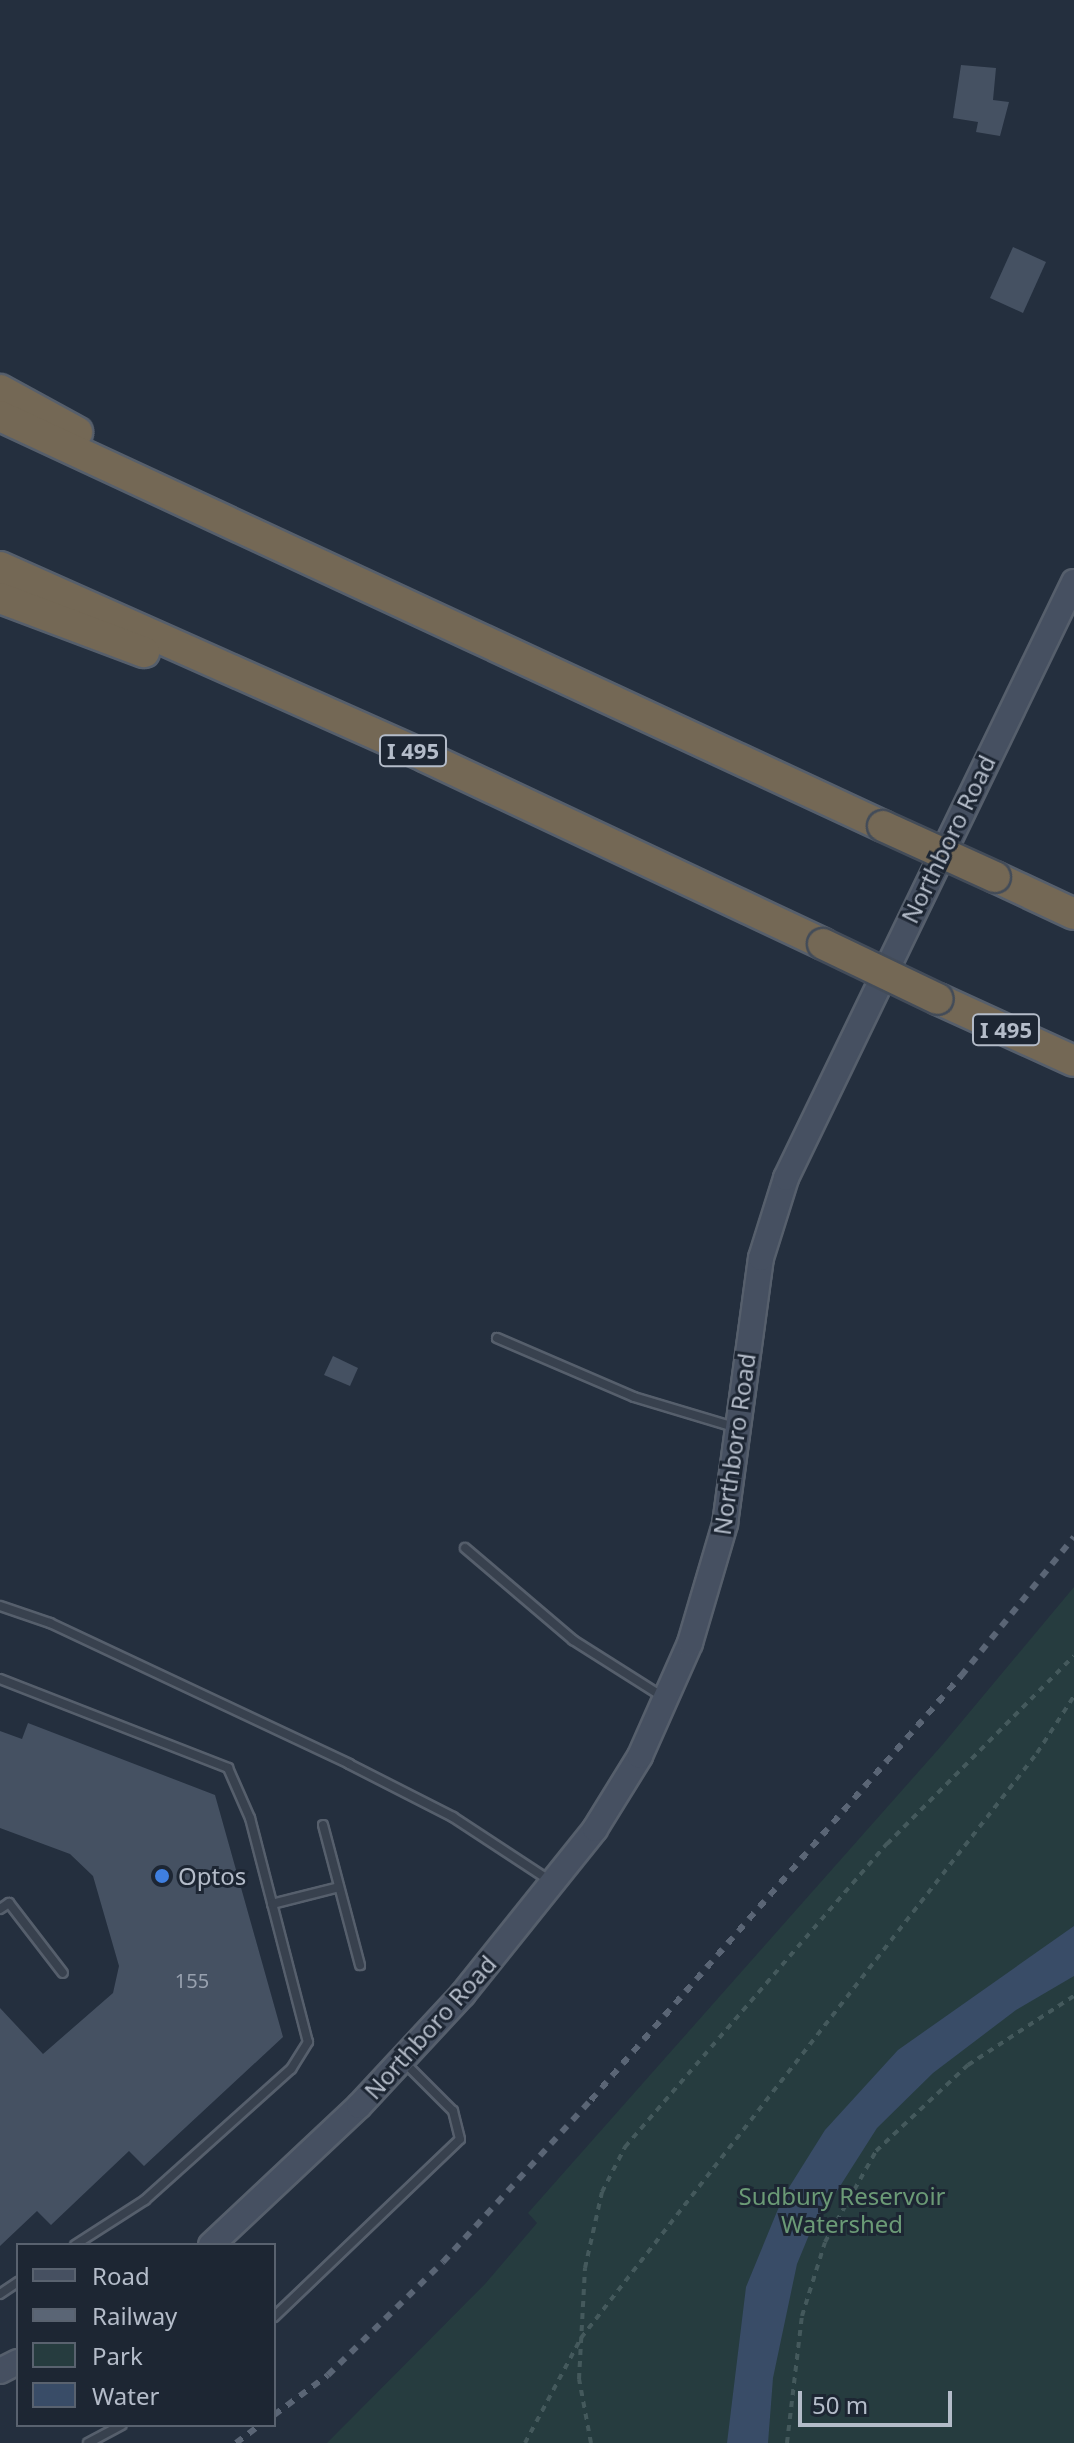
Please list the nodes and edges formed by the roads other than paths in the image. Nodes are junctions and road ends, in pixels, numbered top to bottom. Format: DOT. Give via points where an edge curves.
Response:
graph roads {
  1 [pos="0,390"];
  2 [pos="0,416"];
  3 [pos="299,555"];
  4 [pos="0,567"];
  5 [pos="1074,582"];
  6 [pos="0,598"];
  7 [pos="426,757"];
  8 [pos="1074,914"];
  9 [pos="1074,1061"];
  10 [pos="497,1338"];
  11 [pos="738,1428"];
  12 [pos="465,1548"];
  13 [pos="0,1606"];
  14 [pos="0,1679"];
  15 [pos="667,1699"];
  16 [pos="323,1825"];
  17 [pos="553,1883"];
  18 [pos="339,1887"];
  19 [pos="272,1904"];
  20 [pos="0,1909"];
  21 [pos="360,1965"];
  22 [pos="63,1973"];
  23 [pos="403,2060"];
  24 [pos="78,2243"];
  25 [pos="213,2243"];
  26 [pos="276,2315"];
  27 [pos="118,2427"];
  28 [pos="88,2443"];
  1 -- 3 [label="highway"];
  2 -- 3 [label="highway"];
  3 -- 8 [label="highway, bridge"];
  4 -- 7 [label="highway, I 495"];
  5 -- 11 [label="main road, Northboro Road" via="786,1178 761,1258"];
  6 -- 7 [label="highway"];
  7 -- 9 [label="highway, I 495, bridge"];
  10 -- 11 [label="lane" via="634,1397"];
  11 -- 15 [label="main road, Northboro Road" via="733,1483 715,1565"];
  12 -- 15 [label="lane" via="595,1657"];
  13 -- 17 [label="lane" via="50,1623 349,1764 453,1817"];
  14 -- 19 [label="lane" via="228,1768 250,1818"];
  15 -- 17 [label="main road, Northboro Road" via="619,1793"];
  16 -- 18 [label="lane"];
  17 -- 23 [label="main road, Northboro Road"];
  18 -- 19 [label="lane"];
  18 -- 21 [label="lane"];
  19 -- 24 [label="lane" via="308,2042 291,2069 145,2200"];
  20 -- 22 [label="lane" via="9,1903"];
  23 -- 25 [label="main road, Northboro Road"];
  23 -- 26 [label="lane" via="453,2111 460,2139"];
  27 -- 28 [label="lane"];
}
